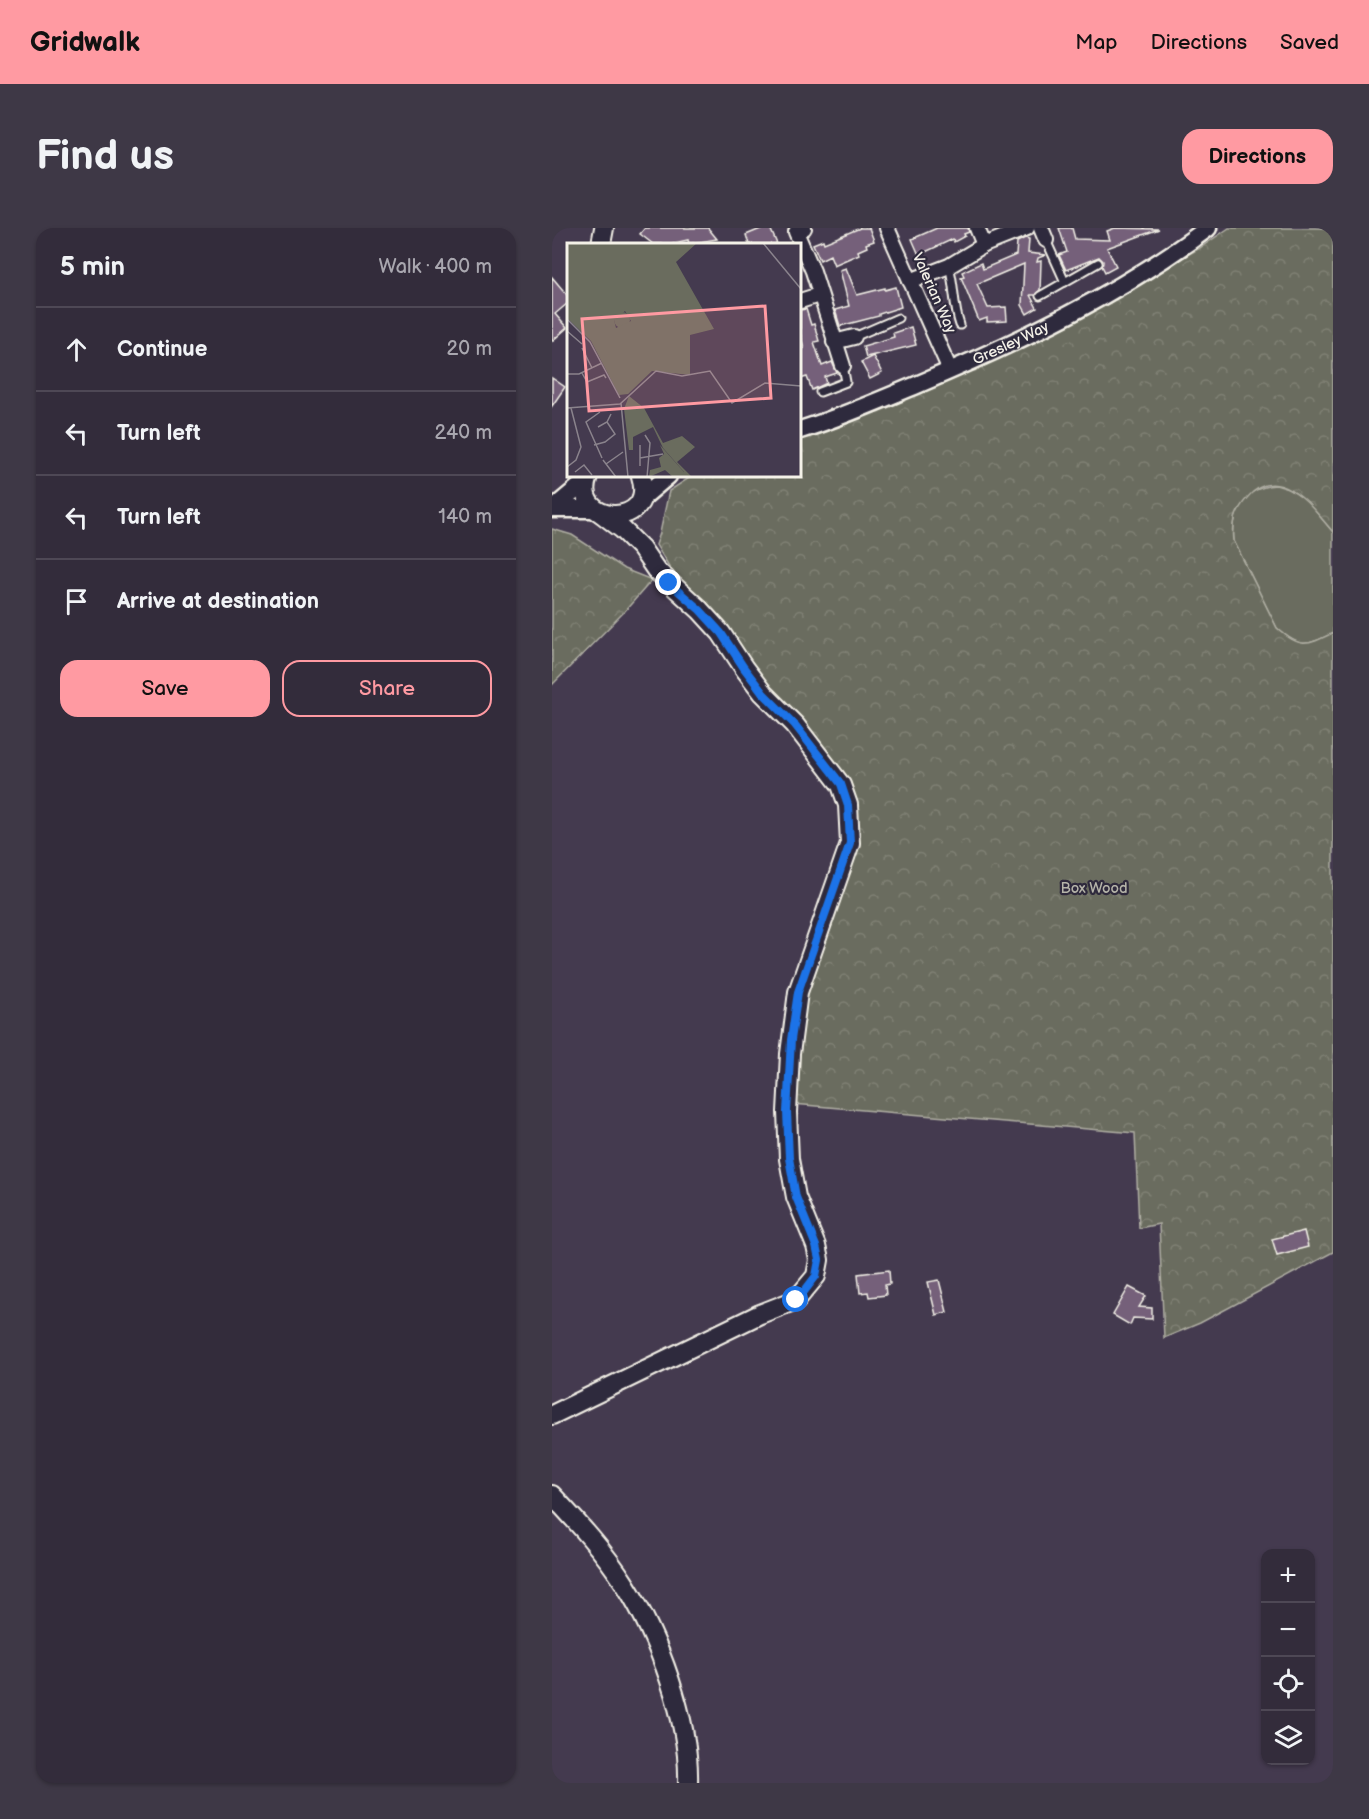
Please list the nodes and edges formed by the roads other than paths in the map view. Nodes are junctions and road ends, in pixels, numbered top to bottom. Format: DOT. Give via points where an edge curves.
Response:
graph roads {
  1 [pos="604,228"];
  2 [pos="887,228"];
  3 [pos="977,228"];
  4 [pos="1027,228"];
  5 [pos="1208,228"];
  6 [pos="798,229"];
  7 [pos="1044,234"];
  8 [pos="601,243"];
  9 [pos="984,245"];
  10 [pos="1098,263"];
  11 [pos="949,266"];
  12 [pos="910,281"];
  13 [pos="1065,282"];
  14 [pos="819,295"];
  15 [pos="1040,296"];
  16 [pos="801,301"];
  17 [pos="898,318"];
  18 [pos="960,325"];
  19 [pos="854,337"];
  20 [pos="834,342"];
  21 [pos="843,366"];
  22 [pos="950,370"];
  23 [pos="820,392"];
  24 [pos="801,430"];
  25 [pos="641,477"];
  26 [pos="667,477"];
  27 [pos="586,479"];
  28 [pos="639,502"];
  29 [pos="553,508"];
  30 [pos="598,511"];
  31 [pos="641,548"];
  32 [pos="552,1415"];
  33 [pos="552,1495"];
  34 [pos="688,1783"];
  1 -- 8 [label="main road"];
  2 -- 12 [label="street, Valerian Way"];
  3 -- 9 [label="street"];
  4 -- 9 [label="street"];
  5 -- 22 [label="street, Gresley Way" via="1076,310"];
  6 -- 14 [label="street"];
  7 -- 13 [label="lane"];
  9 -- 11 [label="street"];
  10 -- 13 [label="lane"];
  11 -- 12 [label="street"];
  11 -- 18 [label="lane"];
  12 -- 22 [label="street, Valerian Way"];
  13 -- 15 [label="lane"];
  14 -- 16 [label="street"];
  14 -- 20 [label="street"];
  17 -- 19 [label="lane"];
  19 -- 20 [label="street"];
  20 -- 21 [label="street"];
  21 -- 23 [label="lane" via="846,382"];
  22 -- 24 [label="street, Gresley Way"];
  25 -- 28 [label="main road" via="644,485"];
  26 -- 28 [label="street"];
  27 -- 29 [label="street"];
  27 -- 30 [label="main road" via="586,496"];
  28 -- 30 [label="main road" via="625,514 612,516"];
  28 -- 31 [label="main road" via="637,533"];
  29 -- 30 [label="street"];
  30 -- 31 [label="main road"];
  31 -- 32 [label="main road" via="656,570 721,633 757,684 841,784 848,805 850,843 798,992 791,1040 789,1158 796,1197 819,1260 816,1276 796,1300"];
  33 -- 34 [label="main road" via="590,1536 625,1584 653,1637 675,1698 684,1737"];
}
